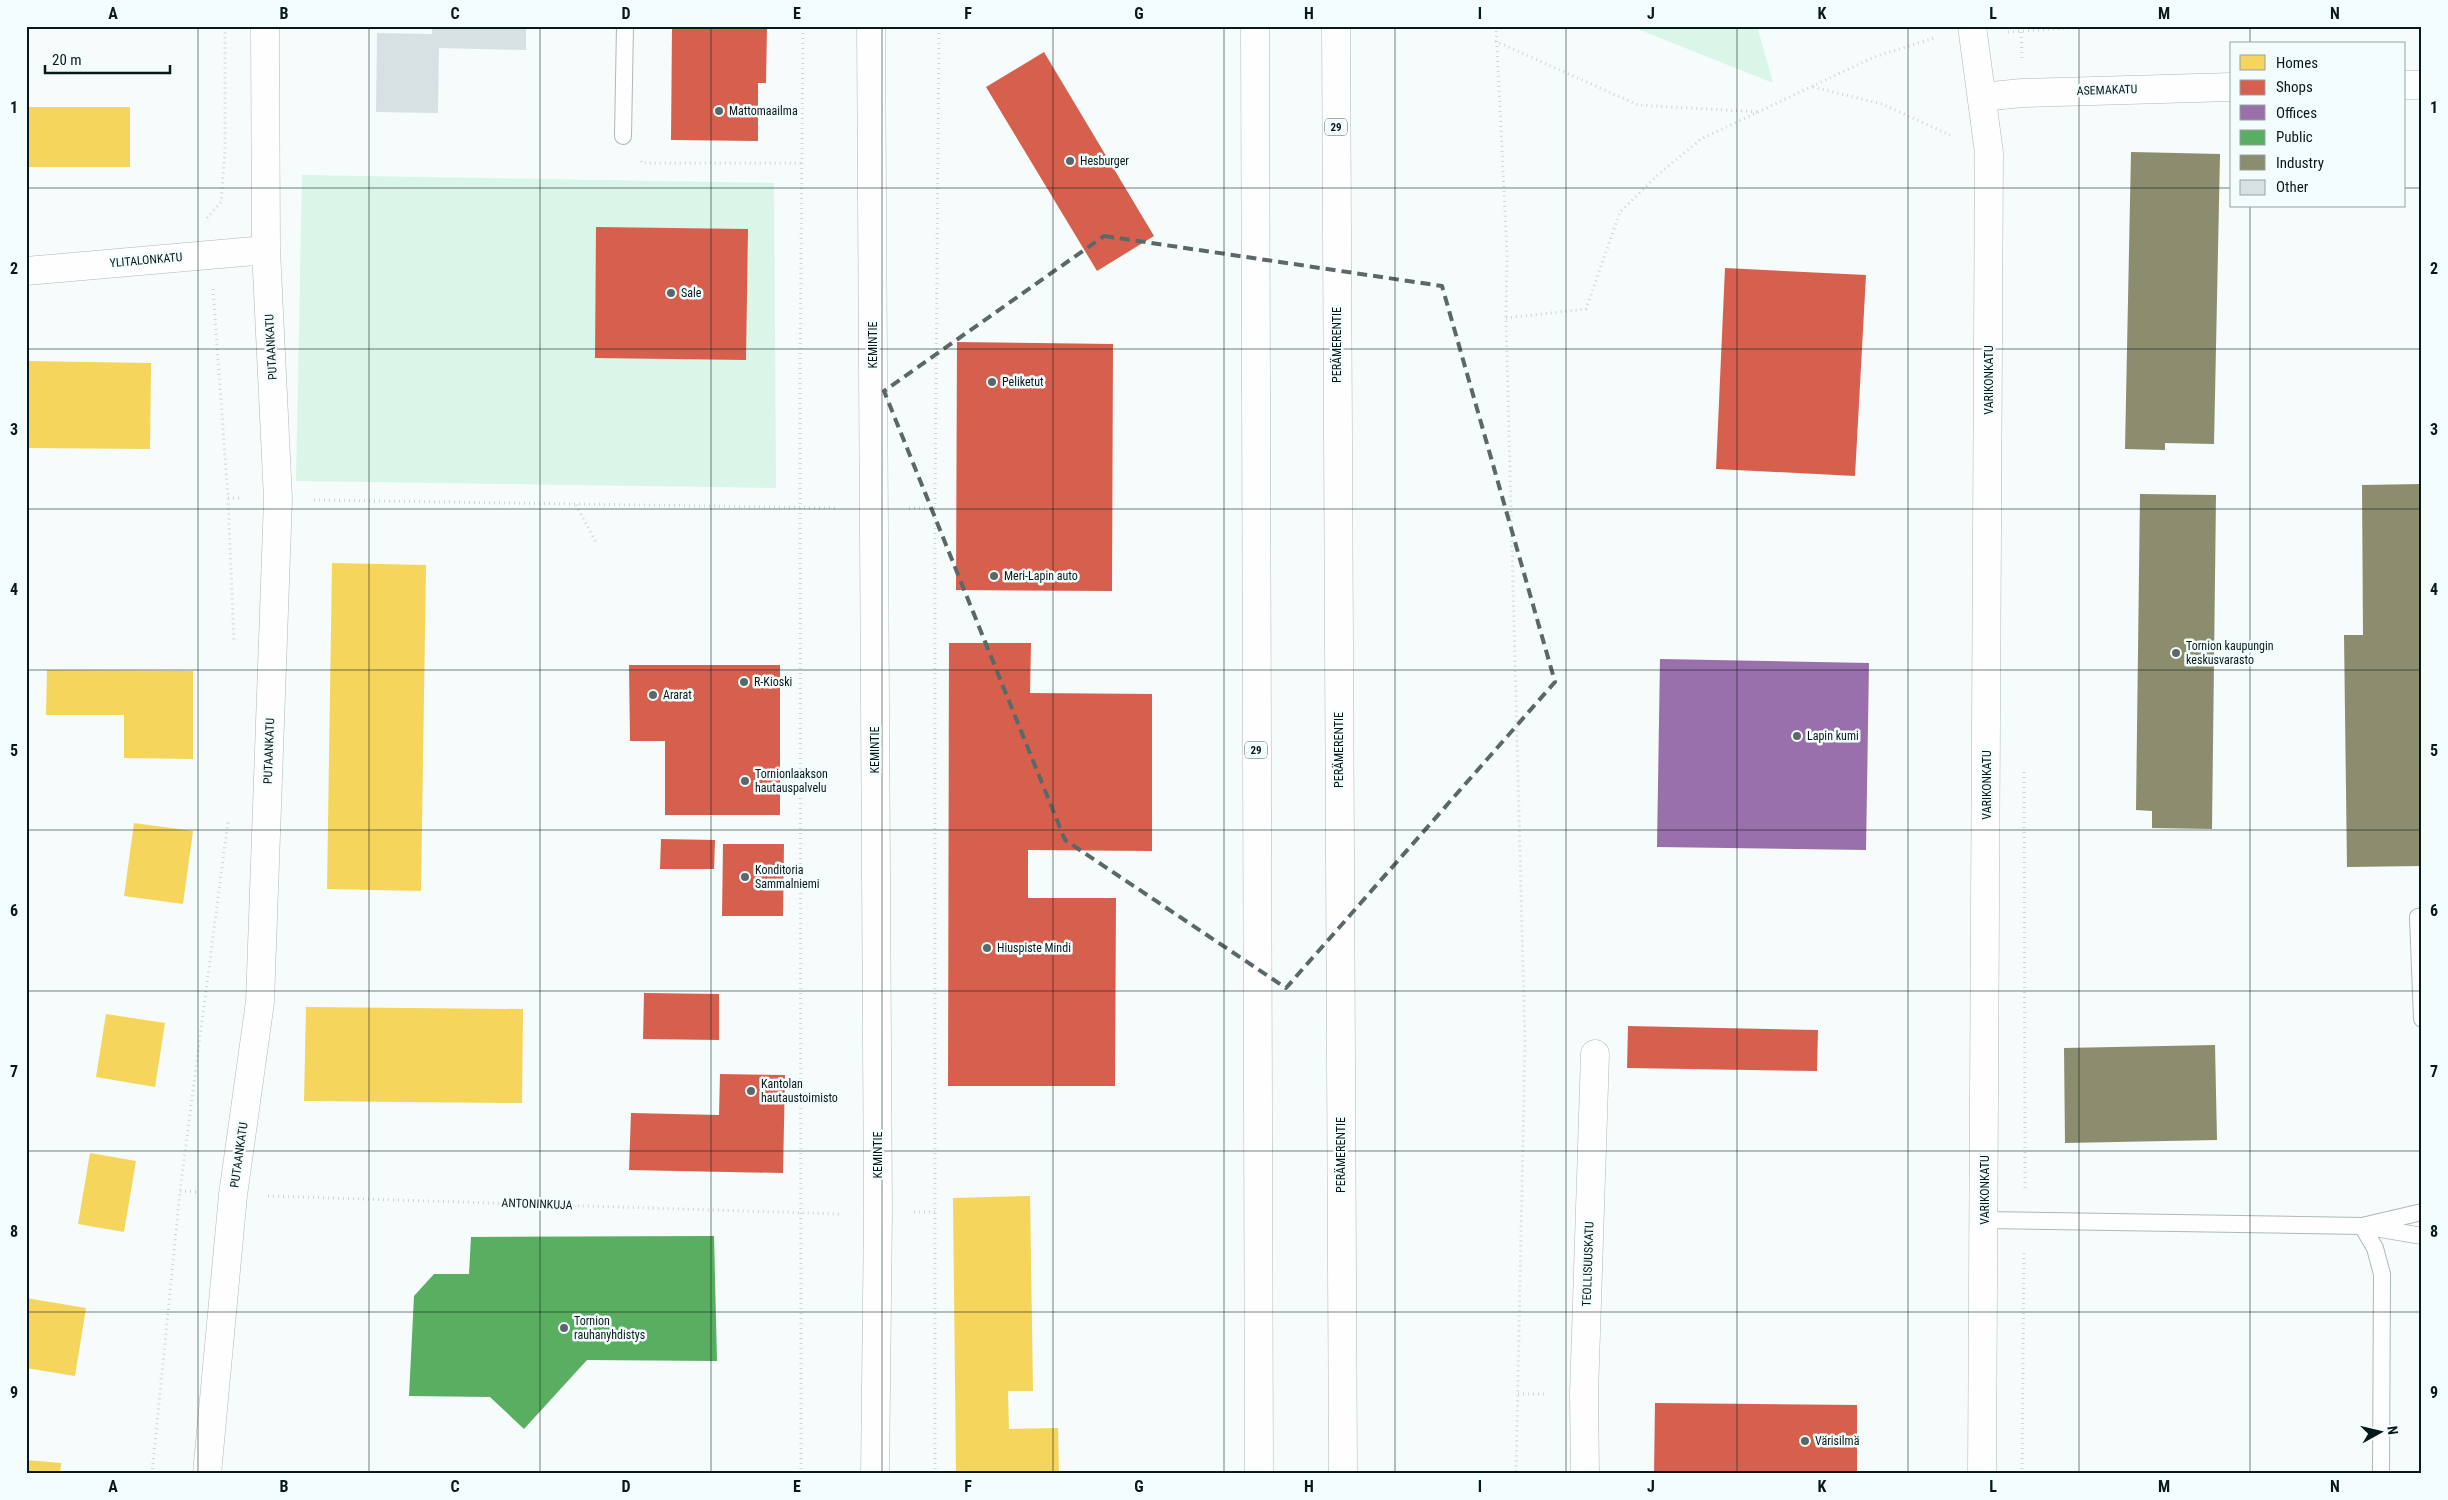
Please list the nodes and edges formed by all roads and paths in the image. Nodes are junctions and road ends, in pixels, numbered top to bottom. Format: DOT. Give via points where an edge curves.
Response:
graph roads {
  1 [pos="225,26"];
  2 [pos="265,26"];
  3 [pos="625,26"];
  4 [pos="803,26"];
  5 [pos="871,26"];
  6 [pos="939,26"];
  7 [pos="1254,26"];
  8 [pos="1336,26"];
  9 [pos="1496,26"];
  10 [pos="2100,26"];
  11 [pos="1973,30"];
  12 [pos="1496,41"];
  13 [pos="2406,85"];
  14 [pos="2422,85"];
  15 [pos="1812,87"];
  16 [pos="2230,87"];
  17 [pos="1982,97"];
  18 [pos="1759,112"];
  19 [pos="623,136"];
  20 [pos="1989,154"];
  21 [pos="802,162"];
  22 [pos="266,250"];
  23 [pos="211,254"];
  24 [pos="26,271"];
  25 [pos="1506,318"];
  26 [pos="228,498"];
  27 [pos="278,499"];
  28 [pos="575,504"];
  29 [pos="800,508"];
  30 [pos="874,508"];
  31 [pos="935,508"];
  32 [pos="596,542"];
  33 [pos="235,652"];
  34 [pos="229,817"];
  35 [pos="2422,916"];
  36 [pos="2422,1019"];
  37 [pos="1595,1054"];
  38 [pos="233,1195"];
  39 [pos="800,1212"];
  40 [pos="2422,1212"];
  41 [pos="841,1214"];
  42 [pos="1985,1220"];
  43 [pos="2362,1226"];
  44 [pos="2422,1236"];
  45 [pos="152,1474"];
  46 [pos="207,1474"];
  47 [pos="800,1474"];
  48 [pos="875,1474"];
  49 [pos="935,1474"];
  50 [pos="1259,1474"];
  51 [pos="1343,1474"];
  52 [pos="1516,1474"];
  53 [pos="1585,1474"];
  54 [pos="1982,1474"];
  55 [pos="2381,1474"];
  1 -- 23 [label="path" via="225,151 220,202 203,223"];
  2 -- 22 [label="main road, PUTAANKATU"];
  3 -- 19 [label="lane"];
  4 -- 21 [label="path"];
  5 -- 30 [label="main road, KEMINTIE"];
  6 -- 31 [label="path"];
  7 -- 50 [label="main road, 29"];
  8 -- 51 [label="main road, PERÄMERENTIE / 29"];
  9 -- 12 [label="path"];
  10 -- 11 [label="path"];
  11 -- 15 [label="path" via="1936,37 1874,57"];
  11 -- 17 [label="main road, VARIKONKATU"];
  12 -- 18 [label="path" via="1638,105"];
  12 -- 25 [label="path" via="1507,252"];
  13 -- 14 [label="main road"];
  15 -- 18 [label="path"];
  15 -- 20 [label="path" via="1882,104"];
  16 -- 17 [label="main road, ASEMAKATU"];
  17 -- 20 [label="main road, VARIKONKATU"];
  18 -- 25 [label="path" via="1701,139 1620,212 1586,309"];
  19 -- 21 [label="path" via="642,163"];
  20 -- 42 [label="main road, VARIKONKATU"];
  21 -- 29 [label="path"];
  22 -- 23 [label="main road, YLITALONKATU"];
  22 -- 27 [label="main road, PUTAANKATU"];
  23 -- 24 [label="main road, YLITALONKATU"];
  23 -- 26 [label="path"];
  25 -- 52 [label="path" via="1525,1044"];
  26 -- 27 [label="path"];
  26 -- 33 [label="path"];
  27 -- 28 [label="path"];
  27 -- 38 [label="main road, PUTAANKATU" via="260,1002"];
  28 -- 29 [label="path"];
  28 -- 32 [label="path"];
  29 -- 30 [label="path"];
  29 -- 39 [label="path"];
  30 -- 31 [label="path"];
  30 -- 48 [label="main road, KEMINTIE" via="878,1203"];
  31 -- 49 [label="path"];
  34 -- 45 [label="path" via="180,1191"];
  35 -- 36 [label="lane" via="2418,916"];
  37 -- 53 [label="main road, TEOLLISUUSKATU" via="1584,1394"];
  38 -- 39 [label="path, ANTONINKUJA"];
  38 -- 46 [label="main road, PUTAANKATU"];
  39 -- 41 [label="path, ANTONINKUJA"];
  39 -- 47 [label="path"];
  40 -- 43 [label="lane"];
  42 -- 43 [label="lane"];
  42 -- 54 [label="main road, VARIKONKATU"];
  43 -- 44 [label="lane"];
  43 -- 55 [label="lane" via="2375,1248 2382,1274"];
}
